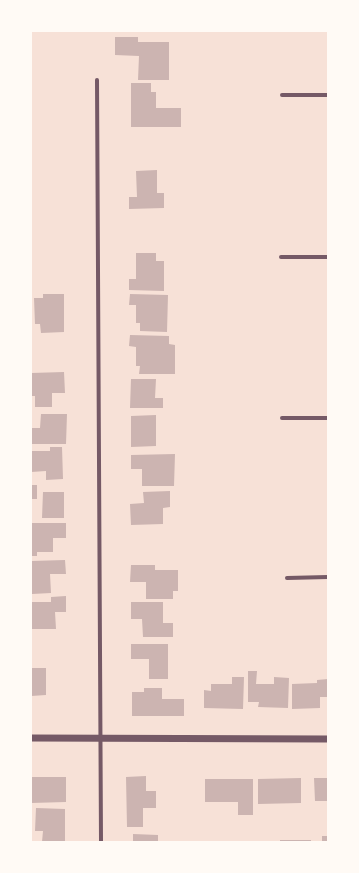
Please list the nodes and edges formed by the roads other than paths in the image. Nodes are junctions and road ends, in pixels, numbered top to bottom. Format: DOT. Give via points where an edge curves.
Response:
graph roads {
  1 [pos="97,80"];
  2 [pos="282,95"];
  3 [pos="328,95"];
  4 [pos="281,256"];
  5 [pos="328,257"];
  6 [pos="282,418"];
  7 [pos="328,418"];
  8 [pos="328,577"];
  9 [pos="287,578"];
  10 [pos="101,737"];
  11 [pos="31,738"];
  12 [pos="328,739"];
  13 [pos="101,842"];
  1 -- 10 [label="street"];
  2 -- 3 [label="street"];
  4 -- 5 [label="street"];
  6 -- 7 [label="street"];
  8 -- 9 [label="street"];
  10 -- 11 [label="street"];
  10 -- 12 [label="street"];
  10 -- 13 [label="street"];
}
